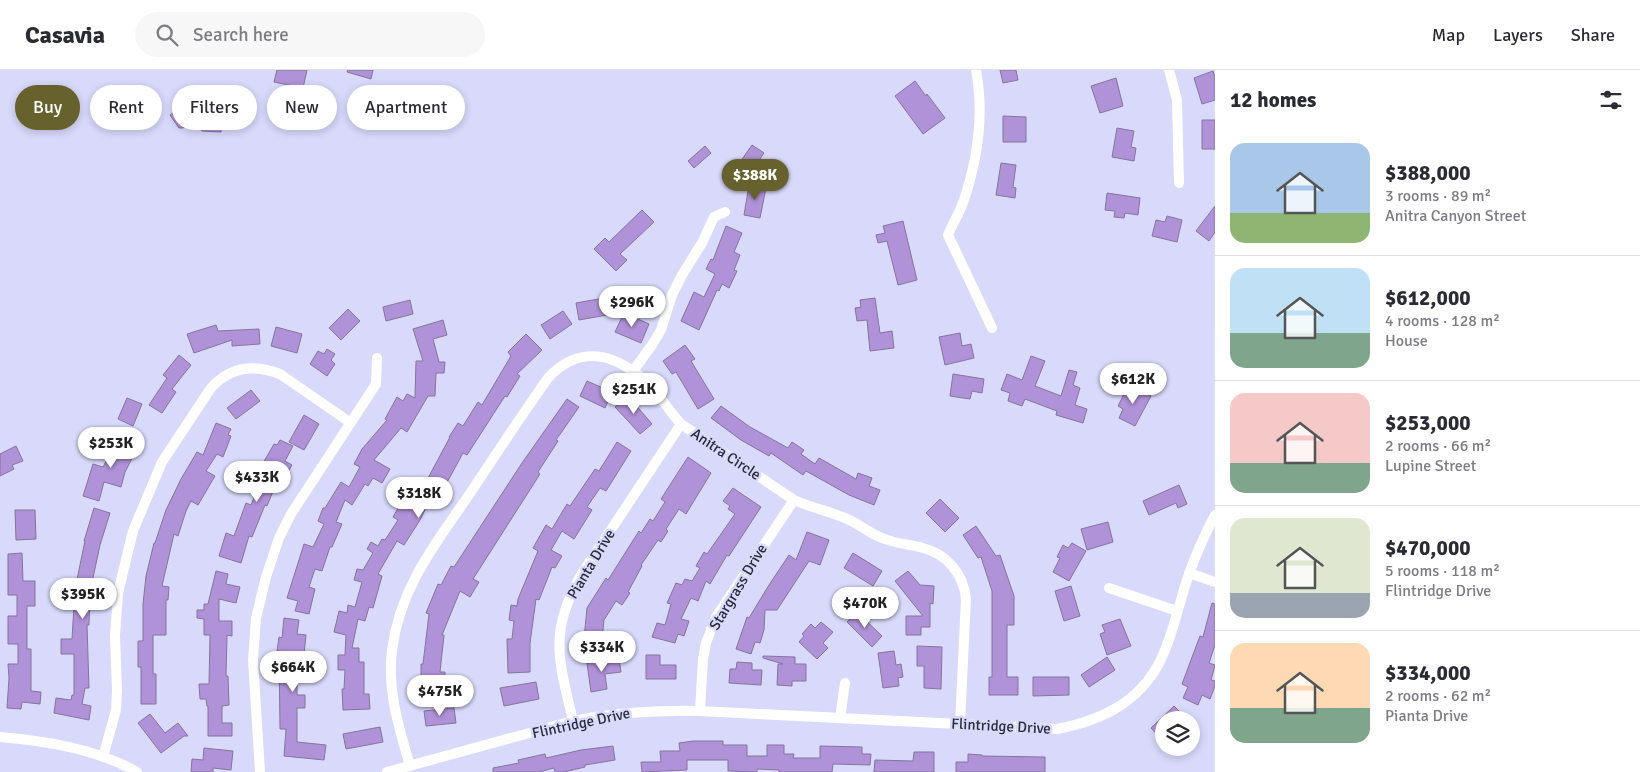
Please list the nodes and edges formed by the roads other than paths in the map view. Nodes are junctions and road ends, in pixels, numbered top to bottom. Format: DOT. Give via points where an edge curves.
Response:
graph roads {
  1 [pos="976,70"];
  2 [pos="1169,70"];
  3 [pos="1179,183"];
  4 [pos="724,212"];
  5 [pos="992,328"];
  6 [pos="377,358"];
  7 [pos="633,371"];
  8 [pos="351,423"];
  9 [pos="681,424"];
  10 [pos="794,500"];
  11 [pos="1215,515"];
  12 [pos="1189,573"];
  13 [pos="1215,582"];
  14 [pos="1109,588"];
  15 [pos="1177,611"];
  16 [pos="846,683"];
  17 [pos="700,711"];
  18 [pos="840,718"];
  19 [pos="573,722"];
  20 [pos="960,724"];
  21 [pos="0,737"];
  22 [pos="103,757"];
  23 [pos="410,766"];
  24 [pos="137,772"];
  25 [pos="260,772"];
  26 [pos="387,772"];
  1 -- 5 [label="street" via="980,92 976,159 964,202 948,235"];
  2 -- 3 [label="street" via="1177,100"];
  4 -- 7 [label="street" via="714,217 672,295 661,330"];
  6 -- 8 [label="street" via="376,384"];
  7 -- 9 [label="street, Anitra Circle" via="652,386"];
  7 -- 23 [label="street, Anitra Circle" via="612,359 590,356 557,368 412,582 399,615 391,671 395,708"];
  8 -- 22 [label="street" via="280,374 267,369 241,369 229,373 212,388 162,462 133,530 118,593 116,710"];
  8 -- 25 [label="street" via="291,514 279,538 262,592 252,660"];
  9 -- 10 [label="street, Anitra Circle"];
  9 -- 19 [label="street, Pianta Drive" via="581,575 564,612 560,630 560,664"];
  10 -- 17 [label="street, Stargrass Drive" via="716,617 703,659"];
  10 -- 20 [label="street, Anitra Circle" via="845,518 880,538 934,551 957,572 966,598"];
  11 -- 12 [label="street, Flintridge Drive"];
  12 -- 13 [label="street"];
  12 -- 15 [label="street, Flintridge Drive"];
  14 -- 15 [label="street"];
  15 -- 20 [label="street, Flintridge Drive" via="1157,668 1142,688 1122,706 1103,716 1057,729"];
  16 -- 18 [label="street"];
  17 -- 18 [label="street, Flintridge Drive"];
  17 -- 19 [label="street, Flintridge Drive" via="624,712"];
  18 -- 20 [label="street, Flintridge Drive"];
  19 -- 23 [label="street, Flintridge Drive"];
  21 -- 22 [label="street" via="45,743"];
  22 -- 24 [label="street"];
  23 -- 26 [label="street, Flintridge Drive"];
}
